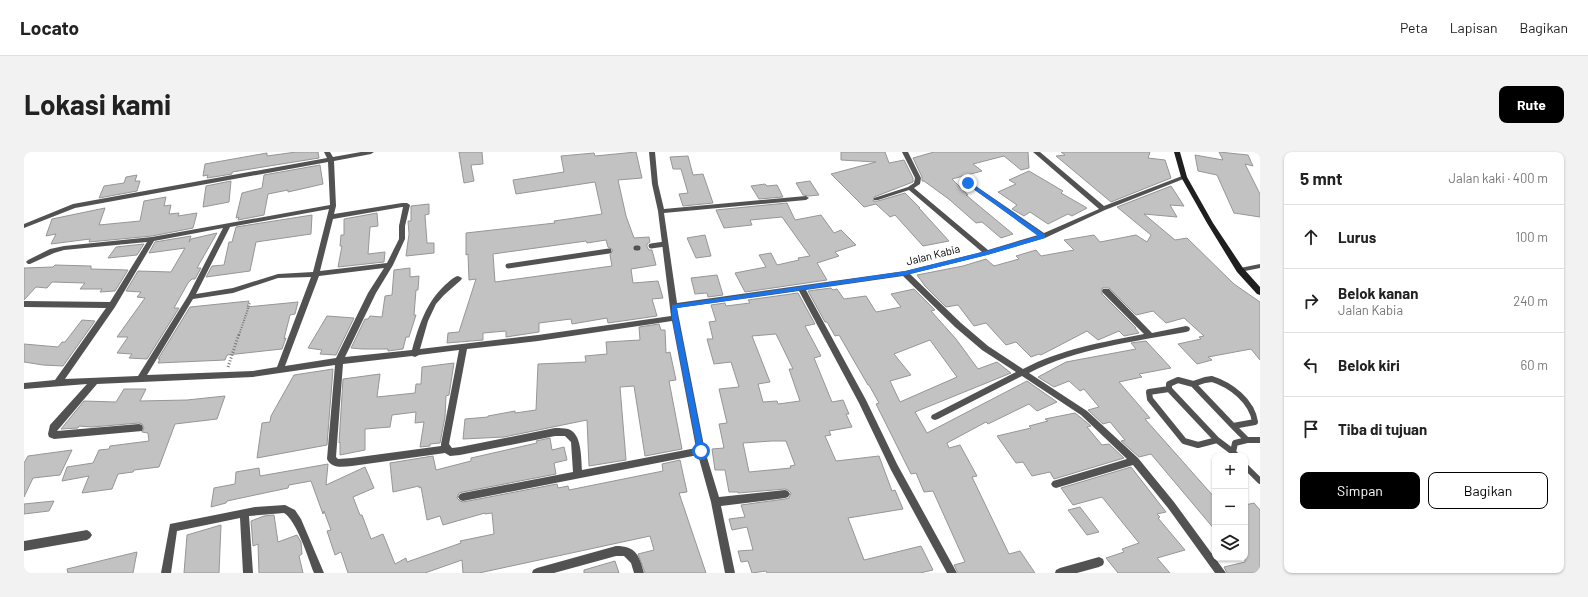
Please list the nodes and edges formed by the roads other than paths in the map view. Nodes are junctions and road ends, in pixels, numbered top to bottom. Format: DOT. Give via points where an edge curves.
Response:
graph roads {
  1 [pos="327,152"];
  2 [pos="371,152"];
  3 [pos="652,152"];
  4 [pos="905,152"];
  5 [pos="1036,152"];
  6 [pos="1177,152"];
  7 [pos="330,160"];
  8 [pos="1184,177"];
  9 [pos="968,183"];
  10 [pos="910,188"];
  11 [pos="806,198"];
  12 [pos="876,199"];
  13 [pos="333,206"];
  14 [pos="1102,209"];
  15 [pos="661,211"];
  16 [pos="330,217"];
  17 [pos="24,226"];
  18 [pos="227,226"];
  19 [pos="1043,236"];
  20 [pos="152,239"];
  21 [pos="665,244"];
  22 [pos="651,246"];
  23 [pos="609,252"];
  24 [pos="987,253"];
  25 [pos="30,262"];
  26 [pos="389,265"];
  27 [pos="508,266"];
  28 [pos="1260,266"];
  29 [pos="1240,270"];
  30 [pos="906,273"];
  31 [pos="316,274"];
  32 [pos="458,278"];
  33 [pos="800,287"];
  34 [pos="1106,291"];
  35 [pos="1260,292"];
  36 [pos="191,297"];
  37 [pos="24,304"];
  38 [pos="112,306"];
  39 [pos="674,306"];
  40 [pos="675,318"];
  41 [pos="1186,328"];
  42 [pos="1152,336"];
  43 [pos="463,348"];
  44 [pos="415,354"];
  45 [pos="339,362"];
  46 [pos="280,369"];
  47 [pos="1023,373"];
  48 [pos="140,379"];
  49 [pos="95,380"];
  50 [pos="58,383"];
  51 [pos="1193,384"];
  52 [pos="24,386"];
  53 [pos="1169,389"];
  54 [pos="936,417"];
  55 [pos="1233,426"];
  56 [pos="139,428"];
  57 [pos="1217,440"];
  58 [pos="1247,440"];
  59 [pos="1260,440"];
  60 [pos="447,449"];
  61 [pos="701,451"];
  62 [pos="1234,453"];
  63 [pos="1235,453"];
  64 [pos="1135,461"];
  65 [pos="1248,469"];
  66 [pos="578,474"];
  67 [pos="1260,481"];
  68 [pos="1056,484"];
  69 [pos="785,494"];
  70 [pos="463,497"];
  71 [pos="716,502"];
  72 [pos="244,513"];
  73 [pos="87,535"];
  74 [pos="24,546"];
  75 [pos="1099,562"];
  76 [pos="166,573"];
  77 [pos="248,573"];
  78 [pos="319,573"];
  79 [pos="537,573"];
  80 [pos="639,573"];
  81 [pos="730,573"];
  82 [pos="952,573"];
  83 [pos="1060,573"];
  84 [pos="1221,573"];
  1 -- 7 [label="street"];
  2 -- 7 [label="street"];
  3 -- 15 [label="street"];
  4 -- 10 [label="street" via="918,178 916,184"];
  5 -- 14 [label="street"];
  6 -- 8 [label="main road"];
  7 -- 13 [label="street"];
  7 -- 17 [label="street" via="73,206"];
  8 -- 14 [label="street, Jalan Kabia"];
  8 -- 29 [label="main road"];
  9 -- 19 [label="street"];
  10 -- 12 [label="street"];
  10 -- 24 [label="street"];
  11 -- 15 [label="street"];
  13 -- 16 [label="street"];
  13 -- 18 [label="street"];
  14 -- 19 [label="street, Jalan Kabia"];
  15 -- 21 [label="street"];
  16 -- 26 [label="street" via="407,205 402,239"];
  16 -- 31 [label="street"];
  18 -- 20 [label="street"];
  18 -- 36 [label="street"];
  19 -- 24 [label="street, Jalan Kabia"];
  20 -- 25 [label="street" via="64,248"];
  20 -- 38 [label="street"];
  21 -- 22 [label="lane"];
  21 -- 39 [label="street"];
  23 -- 27 [label="lane"];
  24 -- 30 [label="street, Jalan Kabia"];
  26 -- 31 [label="street"];
  26 -- 45 [label="street" via="372,293"];
  28 -- 29 [label="street"];
  29 -- 35 [label="main road"];
  30 -- 33 [label="street, Jalan Kabia"];
  30 -- 47 [label="street" via="980,344"];
  31 -- 36 [label="street" via="278,276 233,290"];
  31 -- 46 [label="street"];
  32 -- 44 [label="street" via="434,303"];
  33 -- 39 [label="street, Jalan Kabia"];
  33 -- 82 [label="street" via="864,402 894,467"];
  34 -- 42 [label="street"];
  36 -- 48 [label="street"];
  37 -- 38 [label="street"];
  38 -- 50 [label="street"];
  39 -- 40 [label="street"];
  40 -- 43 [label="street"];
  40 -- 61 [label="street"];
  41 -- 42 [label="street"];
  42 -- 47 [label="street" via="1067,354 1041,363"];
  43 -- 44 [label="street"];
  43 -- 60 [label="street" via="445,444"];
  44 -- 45 [label="street"];
  45 -- 46 [label="street"];
  45 -- 60 [label="street" via="331,459 337,463 352,462"];
  46 -- 48 [label="street" via="253,374"];
  47 -- 54 [label="street"];
  47 -- 64 [label="street" via="1084,413"];
  48 -- 49 [label="street"];
  49 -- 50 [label="street"];
  49 -- 56 [label="street" via="53,428 52,434"];
  50 -- 52 [label="street"];
  51 -- 53 [label="lane" via="1183,379 1174,380 1169,384"];
  51 -- 55 [label="lane"];
  51 -- 55 [label="lane" via="1210,379 1225,384 1249,406 1256,416 1255,422"];
  53 -- 57 [label="lane"];
  53 -- 57 [label="lane" via="1149,392 1150,399 1184,441 1198,445"];
  55 -- 58 [label="lane"];
  57 -- 62 [label="lane"];
  58 -- 59 [label="lane"];
  58 -- 63 [label="lane" via="1235,443"];
  60 -- 66 [label="street" via="450,452 460,451 555,432 567,432 575,440"];
  61 -- 66 [label="street"];
  61 -- 71 [label="street"];
  64 -- 68 [label="street"];
  64 -- 84 [label="street"];
  65 -- 67 [label="lane"];
  66 -- 70 [label="street"];
  69 -- 71 [label="street"];
  71 -- 81 [label="street"];
  72 -- 76 [label="street" via="173,527"];
  72 -- 77 [label="street"];
  72 -- 78 [label="street" via="285,509 292,513"];
  73 -- 74 [label="street"];
  75 -- 83 [label="street"];
  79 -- 80 [label="street" via="616,551 626,551 635,560"];
}
